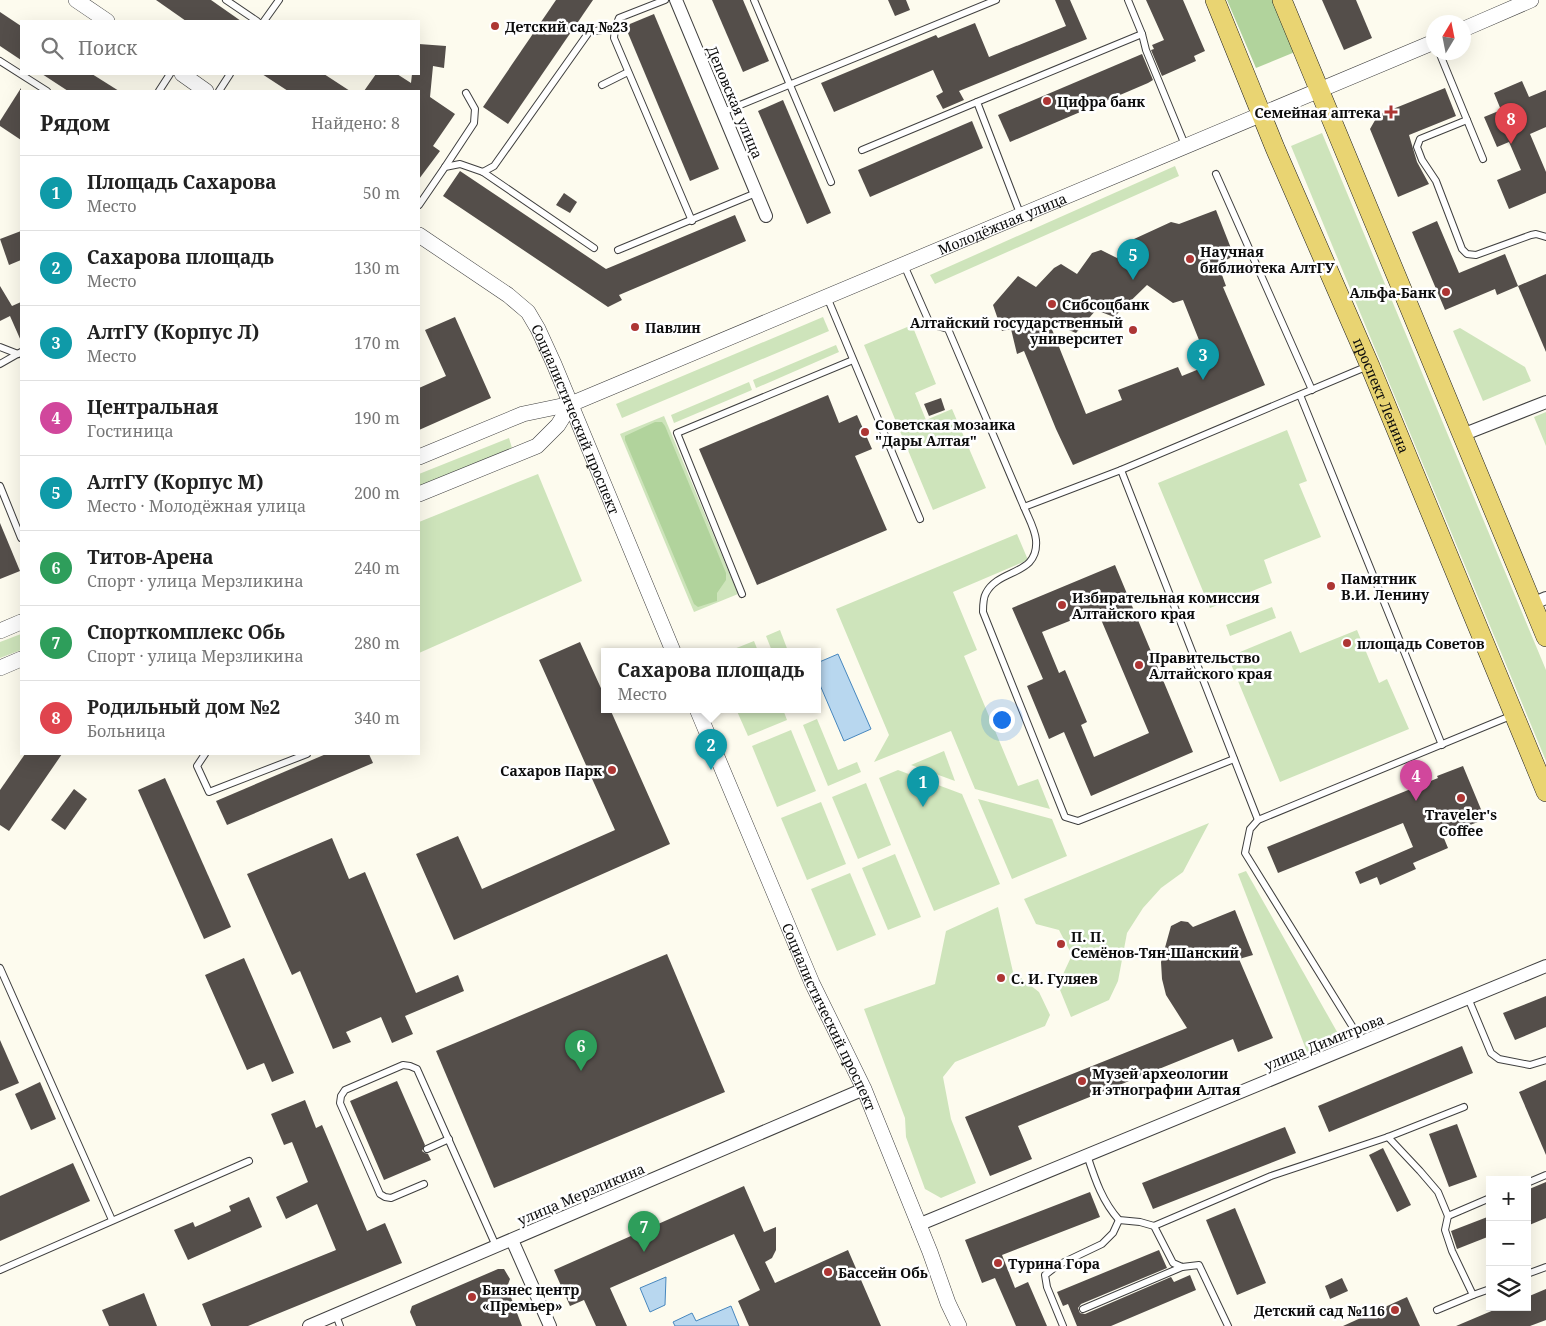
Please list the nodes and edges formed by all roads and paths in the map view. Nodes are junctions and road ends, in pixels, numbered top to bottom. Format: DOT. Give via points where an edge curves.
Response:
graph roads {
  1 [pos="76,0"];
  2 [pos="226,0"];
  3 [pos="279,0"];
  4 [pos="665,0"];
  5 [pos="676,0"];
  6 [pos="754,0"];
  7 [pos="996,0"];
  8 [pos="1128,0"];
  9 [pos="1215,0"];
  10 [pos="1282,0"];
  11 [pos="1531,0"];
  12 [pos="106,20"];
  13 [pos="256,20"];
  14 [pos="265,20"];
  15 [pos="1471,26"];
  16 [pos="615,28"];
  17 [pos="1142,34"];
  18 [pos="1426,45"];
  19 [pos="0,60"];
  20 [pos="1442,60"];
  21 [pos="628,72"];
  22 [pos="20,73"];
  23 [pos="23,75"];
  24 [pos="169,75"];
  25 [pos="183,75"];
  26 [pos="229,75"];
  27 [pos="789,84"];
  28 [pos="602,85"];
  29 [pos="45,90"];
  30 [pos="160,90"];
  31 [pos="205,90"];
  32 [pos="220,90"];
  33 [pos="1320,91"];
  34 [pos="466,93"];
  35 [pos="977,102"];
  36 [pos="723,112"];
  37 [pos="1262,115"];
  38 [pos="1467,120"];
  39 [pos="1186,147"];
  40 [pos="862,150"];
  41 [pos="1483,159"];
  42 [pos="445,167"];
  43 [pos="483,172"];
  44 [pos="1216,174"];
  45 [pos="831,182"];
  46 [pos="756,193"];
  47 [pos="420,204"];
  48 [pos="766,216"];
  49 [pos="1021,216"];
  50 [pos="692,221"];
  51 [pos="420,236"];
  52 [pos="1546,237"];
  53 [pos="594,248"];
  54 [pos="618,250"];
  55 [pos="904,265"];
  56 [pos="827,297"];
  57 [pos="0,347"];
  58 [pos="20,353"];
  59 [pos="853,360"];
  60 [pos="0,364"];
  61 [pos="1370,366"];
  62 [pos="1312,390"];
  63 [pos="1300,395"];
  64 [pos="1546,402"];
  65 [pos="571,404"];
  66 [pos="1462,435"];
  67 [pos="420,457"];
  68 [pos="1120,470"];
  69 [pos="0,486"];
  70 [pos="420,494"];
  71 [pos="1024,507"];
  72 [pos="920,519"];
  73 [pos="20,536"];
  74 [pos="742,594"];
  75 [pos="1539,601"];
  76 [pos="20,622"];
  77 [pos="0,631"];
  78 [pos="1546,637"];
  79 [pos="672,648"];
  80 [pos="20,659"];
  81 [pos="0,668"];
  82 [pos="699,713"];
  83 [pos="1514,715"];
  84 [pos="1442,744"];
  85 [pos="204,755"];
  86 [pos="304,755"];
  87 [pos="1234,759"];
  88 [pos="1546,792"];
  89 [pos="1258,820"];
  90 [pos="1546,966"];
  91 [pos="0,968"];
  92 [pos="1468,998"];
  93 [pos="1362,1042"];
  94 [pos="1546,1060"];
  95 [pos="864,1089"];
  96 [pos="1464,1107"];
  97 [pos="1388,1137"];
  98 [pos="449,1139"];
  99 [pos="427,1149"];
  100 [pos="1087,1155"];
  101 [pos="249,1161"];
  102 [pos="1546,1175"];
  103 [pos="1531,1181"];
  104 [pos="424,1184"];
  105 [pos="1486,1200"];
  106 [pos="1448,1216"];
  107 [pos="112,1220"];
  108 [pos="1119,1220"];
  109 [pos="918,1225"];
  110 [pos="1154,1226"];
  111 [pos="512,1240"];
  112 [pos="496,1246"];
  113 [pos="1182,1267"];
  114 [pos="1546,1267"];
  115 [pos="0,1270"];
  116 [pos="1531,1273"];
  117 [pos="1486,1290"];
  118 [pos="1473,1295"];
  119 [pos="1083,1309"];
  120 [pos="1437,1310"];
  121 [pos="338,1321"];
  122 [pos="310,1326"];
  123 [pos="550,1326"];
  124 [pos="959,1326"];
  125 [pos="1063,1326"];
  126 [pos="1228,1326"];
  1 -- 12 [label="street"];
  2 -- 13 [label="lane"];
  3 -- 14 [label="lane"];
  4 -- 16 [label="lane" via="619,18"];
  5 -- 36 [label="street, Деповская улица"];
  6 -- 27 [label="lane"];
  7 -- 27 [label="lane"];
  8 -- 17 [label="lane"];
  9 -- 37 [label="main road, проспект Ленина"];
  10 -- 33 [label="main road"];
  11 -- 15 [label="street"];
  16 -- 21 [label="lane" via="614,38"];
  16 -- 43 [label="lane" via="589,32 508,148 494,166"];
  17 -- 35 [label="lane"];
  17 -- 39 [label="lane"];
  18 -- 33 [label="street, Молодёжная улица"];
  19 -- 22 [label="lane"];
  20 -- 38 [label="lane"];
  21 -- 28 [label="lane"];
  21 -- 50 [label="lane"];
  23 -- 29 [label="lane"];
  24 -- 30 [label="lane"];
  25 -- 31 [label="street"];
  26 -- 32 [label="lane"];
  27 -- 36 [label="lane"];
  27 -- 45 [label="lane"];
  33 -- 37 [label="street, Молодёжная улица"];
  33 -- 66 [label="main road"];
  34 -- 42 [label="lane" via="475,109 474,123"];
  35 -- 40 [label="lane"];
  35 -- 49 [label="lane"];
  36 -- 46 [label="street, Деповская улица"];
  37 -- 39 [label="street, Молодёжная улица"];
  37 -- 61 [label="main road, проспект Ленина"];
  38 -- 41 [label="lane"];
  38 -- 52 [label="lane" via="1420,139 1417,146 1436,181 1462,249 1467,254 1476,255 1531,234"];
  39 -- 49 [label="street, Молодёжная улица"];
  42 -- 43 [label="lane" via="460,164"];
  42 -- 47 [label="lane"];
  43 -- 53 [label="lane"];
  44 -- 62 [label="lane"];
  46 -- 48 [label="street, Деповская улица"];
  46 -- 50 [label="lane"];
  49 -- 55 [label="street, Молодёжная улица"];
  50 -- 54 [label="lane"];
  51 -- 65 [label="street, Социалистический проспект" via="528,312"];
  55 -- 56 [label="street, Молодёжная улица"];
  55 -- 71 [label="lane" via="930,324 948,329"];
  56 -- 59 [label="lane"];
  56 -- 65 [label="street, Молодёжная улица"];
  57 -- 58 [label="lane"];
  58 -- 60 [label="lane"];
  59 -- 72 [label="lane"];
  59 -- 74 [label="lane" via="677,434"];
  61 -- 62 [label="lane"];
  61 -- 83 [label="main road, проспект Ленина"];
  62 -- 63 [label="lane"];
  63 -- 68 [label="lane"];
  63 -- 84 [label="lane"];
  64 -- 66 [label="street"];
  65 -- 67 [label="street, Молодёжная улица" via="523,414"];
  65 -- 70 [label="street" via="558,425 536,446"];
  65 -- 79 [label="street, Социалистический проспект"];
  66 -- 75 [label="main road"];
  68 -- 71 [label="lane"];
  68 -- 87 [label="lane"];
  69 -- 73 [label="lane"];
  71 -- 87 [label="lane" via="1036,538 1036,551 1028,566 995,581 984,594 983,612 1065,817 1078,821"];
  75 -- 78 [label="main road"];
  76 -- 77 [label="street"];
  80 -- 81 [label="street"];
  82 -- 95 [label="street, Социалистический проспект" via="812,983"];
  83 -- 84 [label="lane"];
  83 -- 88 [label="main road, проспект Ленина"];
  84 -- 89 [label="lane"];
  85 -- 86 [label="lane" via="197,766 209,792"];
  87 -- 89 [label="lane"];
  89 -- 93 [label="lane" via="1250,829 1245,853"];
  90 -- 92 [label="street, улица Димитрова"];
  91 -- 107 [label="lane"];
  92 -- 93 [label="street, улица Димитрова"];
  92 -- 94 [label="lane" via="1491,1053 1499,1059 1530,1065"];
  93 -- 100 [label="street, улица Димитрова"];
  95 -- 109 [label="street, Социалистический проспект"];
  95 -- 111 [label="street, улица Мерзликина"];
  96 -- 97 [label="lane"];
  97 -- 106 [label="lane" via="1438,1192"];
  97 -- 110 [label="lane" via="1271,1176"];
  98 -- 99 [label="lane"];
  98 -- 104 [label="lane" via="414,1067 403,1065 342,1092 340,1103 380,1194 391,1198"];
  98 -- 112 [label="lane"];
  100 -- 108 [label="lane" via="1101,1195"];
  100 -- 109 [label="street, улица Димитрова"];
  101 -- 107 [label="lane"];
  102 -- 103 [label="lane"];
  105 -- 106 [label="lane"];
  106 -- 118 [label="lane" via="1445,1230"];
  107 -- 115 [label="lane"];
  108 -- 110 [label="lane"];
  108 -- 125 [label="lane" via="1102,1244 1058,1265 1045,1275"];
  109 -- 124 [label="street, Социалистический проспект"];
  110 -- 113 [label="lane" via="1173,1263"];
  111 -- 112 [label="street, улица Мерзликина"];
  111 -- 123 [label="street"];
  112 -- 121 [label="street, улица Мерзликина"];
  113 -- 119 [label="lane"];
  113 -- 126 [label="lane" via="1199,1265"];
  114 -- 116 [label="lane"];
  117 -- 118 [label="lane"];
  118 -- 120 [label="lane"];
  121 -- 122 [label="street, улица Мерзликина"];
}
